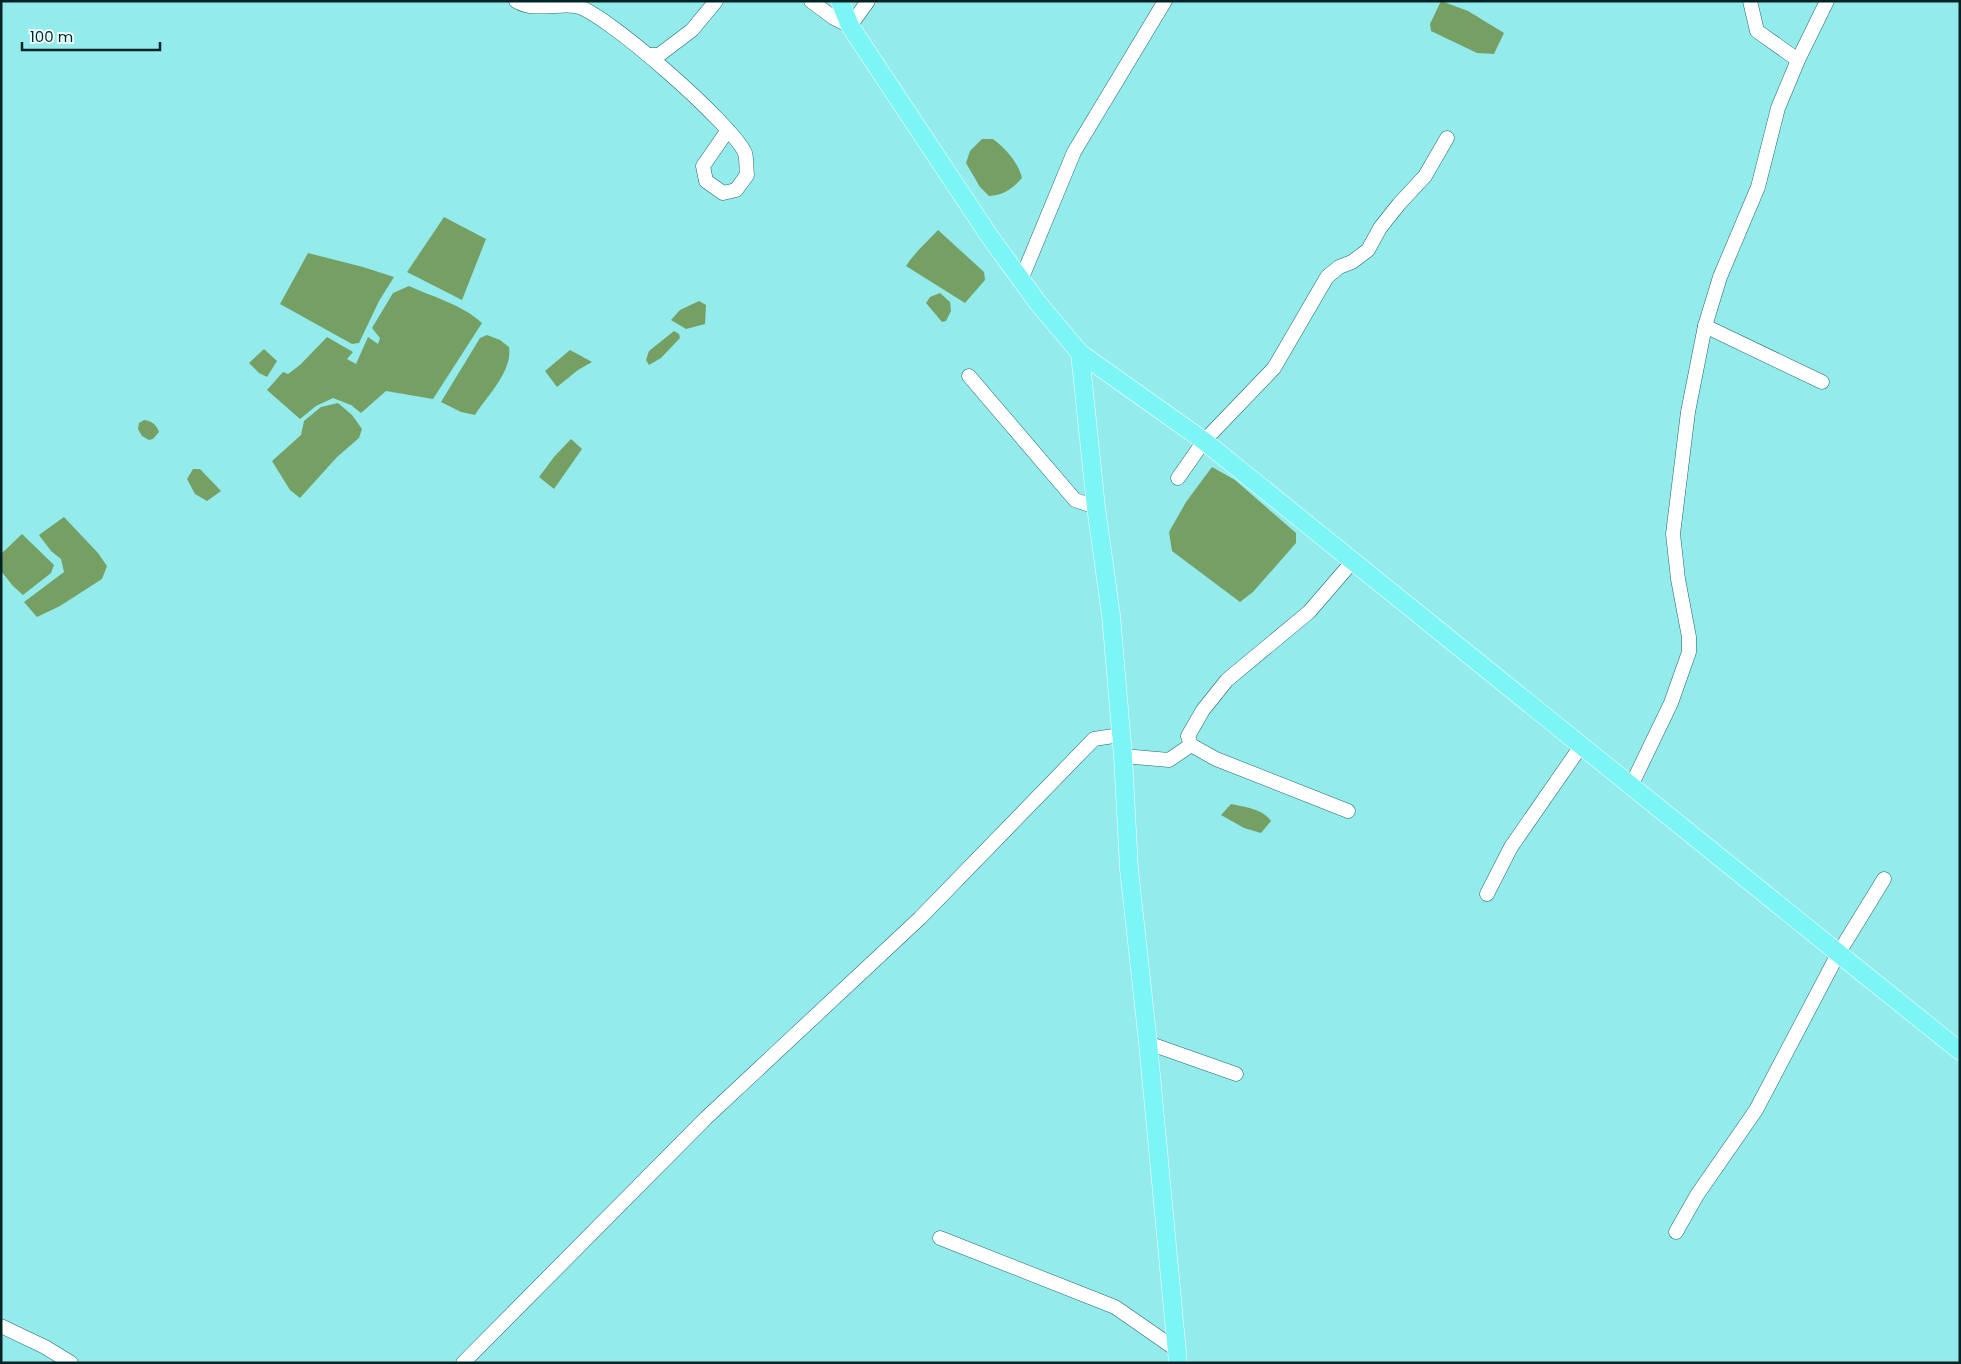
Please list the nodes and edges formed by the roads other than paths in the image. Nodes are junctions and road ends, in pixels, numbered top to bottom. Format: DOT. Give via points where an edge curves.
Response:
graph roads {
  1 [pos="516,1"];
  2 [pos="716,1"];
  3 [pos="811,1"];
  4 [pos="840,1"];
  5 [pos="868,1"];
  6 [pos="1165,1"];
  7 [pos="1750,1"];
  8 [pos="1827,1"];
  9 [pos="850,26"];
  10 [pos="648,55"];
  11 [pos="1798,60"];
  12 [pos="728,130"];
  13 [pos="1447,138"];
  14 [pos="1021,280"];
  15 [pos="1705,326"];
  16 [pos="1080,353"];
  17 [pos="970,376"];
  18 [pos="1822,382"];
  19 [pos="1204,441"];
  20 [pos="1178,478"];
  21 [pos="1096,507"];
  22 [pos="1353,561"];
  23 [pos="1120,735"];
  24 [pos="1191,745"];
  25 [pos="1581,746"];
  26 [pos="1123,756"];
  27 [pos="1631,786"];
  28 [pos="1348,811"];
  29 [pos="1884,879"];
  30 [pos="1487,894"];
  31 [pos="1148,1043"];
  32 [pos="1960,1051"];
  33 [pos="1236,1074"];
  34 [pos="1676,1232"];
  35 [pos="940,1238"];
  36 [pos="1,1326"];
  37 [pos="1177,1356"];
  38 [pos="71,1363"];
  39 [pos="463,1363"];
  1 -- 10 [label="street" via="549,7 576,6 600,18"];
  2 -- 10 [label="street" via="692,30 659,55"];
  3 -- 9 [label="street"];
  4 -- 9 [label="main road"];
  5 -- 9 [label="street"];
  6 -- 14 [label="street" via="1074,152"];
  7 -- 11 [label="street" via="1757,31"];
  8 -- 11 [label="street"];
  9 -- 14 [label="main road"];
  10 -- 12 [label="street"];
  11 -- 15 [label="street" via="1778,108 1758,187 1720,278"];
  13 -- 19 [label="street" via="1425,176 1389,216 1368,250 1327,277 1274,368"];
  14 -- 16 [label="main road"];
  15 -- 18 [label="street"];
  15 -- 27 [label="street" via="1688,412 1673,534 1689,652 1671,702"];
  16 -- 19 [label="main road"];
  16 -- 21 [label="main road"];
  17 -- 21 [label="street" via="1074,500"];
  19 -- 20 [label="street"];
  19 -- 22 [label="main road"];
  21 -- 23 [label="main road" via="1111,615"];
  22 -- 24 [label="street" via="1309,612 1227,680 1191,730 1188,736"];
  22 -- 25 [label="main road"];
  23 -- 26 [label="main road"];
  23 -- 39 [label="street" via="1094,739 920,918 706,1118"];
  24 -- 26 [label="street" via="1168,760"];
  24 -- 28 [label="street" via="1216,759"];
  25 -- 27 [label="main road"];
  25 -- 30 [label="street" via="1511,847"];
  26 -- 31 [label="main road" via="1129,869"];
  27 -- 32 [label="main road"];
  29 -- 34 [label="street" via="1838,954 1756,1110 1697,1195"];
  31 -- 33 [label="street"];
  31 -- 37 [label="main road"];
  35 -- 37 [label="street" via="1115,1307"];
  36 -- 38 [label="street"];
}
